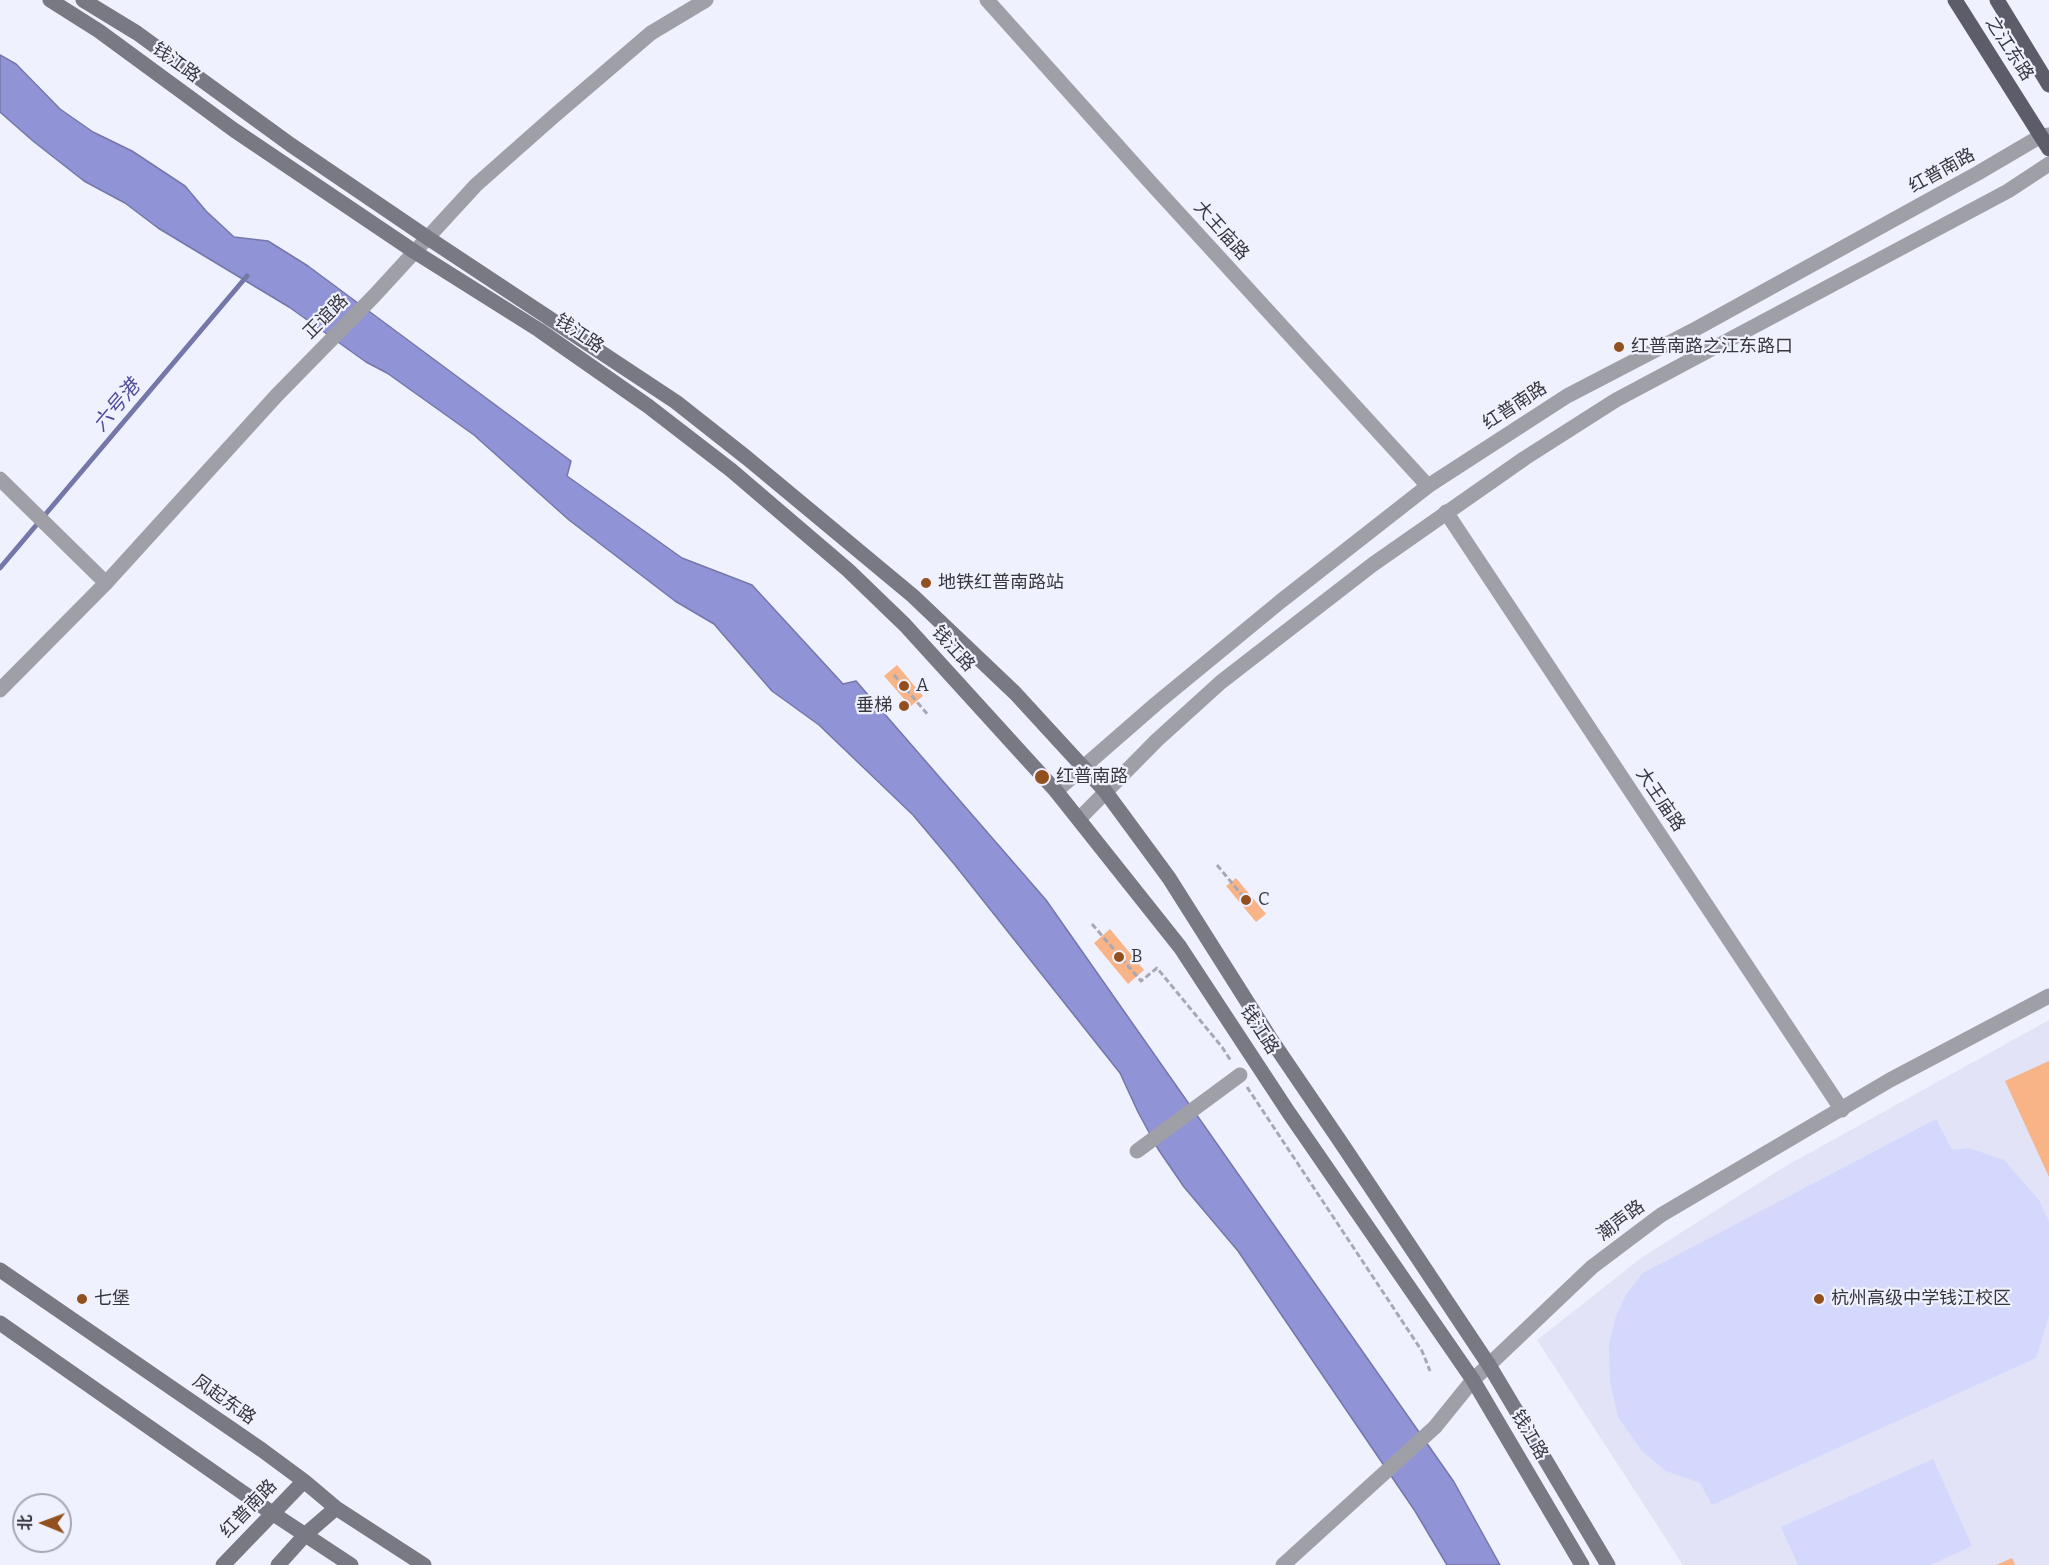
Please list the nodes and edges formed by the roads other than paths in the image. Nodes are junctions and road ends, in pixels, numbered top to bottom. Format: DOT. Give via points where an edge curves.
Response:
graph roads {
  1 [pos="50,0"];
  2 [pos="83,0"];
  3 [pos="706,0"];
  4 [pos="987,0"];
  5 [pos="1954,0"];
  6 [pos="1997,0"];
  7 [pos="2049,85"];
  8 [pos="2046,140"];
  9 [pos="2049,164"];
  10 [pos="428,238"];
  11 [pos="415,252"];
  12 [pos="0,478"];
  13 [pos="1428,486"];
  14 [pos="1446,512"];
  15 [pos="106,582"];
  16 [pos="0,690"];
  17 [pos="1084,768"];
  18 [pos="1056,791"];
  19 [pos="1105,791"];
  20 [pos="1079,819"];
  21 [pos="2049,996"];
  22 [pos="1240,1075"];
  23 [pos="1842,1110"];
  24 [pos="1137,1151"];
  25 [pos="0,1270"];
  26 [pos="0,1323"];
  27 [pos="1489,1365"];
  28 [pos="1473,1380"];
  29 [pos="304,1481"];
  30 [pos="336,1508"];
  31 [pos="272,1513"];
  32 [pos="306,1534"];
  33 [pos="222,1565"];
  34 [pos="278,1565"];
  35 [pos="351,1565"];
  36 [pos="424,1565"];
  37 [pos="1283,1565"];
  38 [pos="1582,1565"];
  39 [pos="1608,1565"];
  1 -- 11 [label="main road, 钱江路"];
  2 -- 10 [label="main road, 钱江路" via="137,33"];
  3 -- 10 [label="street, 正谊路" via="651,33 554,116 476,185"];
  4 -- 13 [label="street, 大王庙路"];
  5 -- 8 [label="main road, 之江东路"];
  6 -- 7 [label="main road, 之江东路"];
  8 -- 13 [label="street, 红普南路" via="1567,396"];
  9 -- 14 [label="street" via="2008,191 1616,400"];
  10 -- 11 [label="street, 正谊路"];
  10 -- 17 [label="main road, 钱江路" via="676,402 747,458 949,629"];
  11 -- 15 [label="street, 正谊路" via="269,403"];
  11 -- 18 [label="main road, 钱江路" via="539,330 731,470 848,570 905,625"];
  12 -- 15 [label="street"];
  13 -- 17 [label="street, 红普南路" via="1290,594"];
  14 -- 19 [label="street" via="1221,682"];
  14 -- 23 [label="street, 大王庙路"];
  15 -- 16 [label="street, 正谊路"];
  17 -- 18 [label="street, 红普南路"];
  17 -- 19 [label="main road, 钱江路"];
  18 -- 20 [label="main road, 钱江路"];
  19 -- 20 [label="street"];
  19 -- 27 [label="main road, 钱江路" via="1168,878"];
  20 -- 28 [label="main road, 钱江路" via="1180,946 1289,1113"];
  21 -- 23 [label="street, 潮声路" via="1890,1080"];
  22 -- 24 [label="street"];
  23 -- 27 [label="street, 潮声路" via="1661,1215 1592,1267"];
  25 -- 29 [label="main road, 凤起东路"];
  26 -- 31 [label="main road"];
  27 -- 28 [label="street, 潮声路"];
  27 -- 39 [label="main road, 钱江路"];
  28 -- 37 [label="street, 潮声路" via="1435,1427"];
  28 -- 38 [label="main road, 钱江路"];
  29 -- 30 [label="main road, 凤起东路"];
  29 -- 31 [label="main road, 红普南路"];
  30 -- 32 [label="main road"];
  30 -- 36 [label="main road, 凤起东路"];
  31 -- 32 [label="main road"];
  31 -- 33 [label="main road, 红普南路"];
  32 -- 34 [label="main road"];
  32 -- 35 [label="main road"];
}
